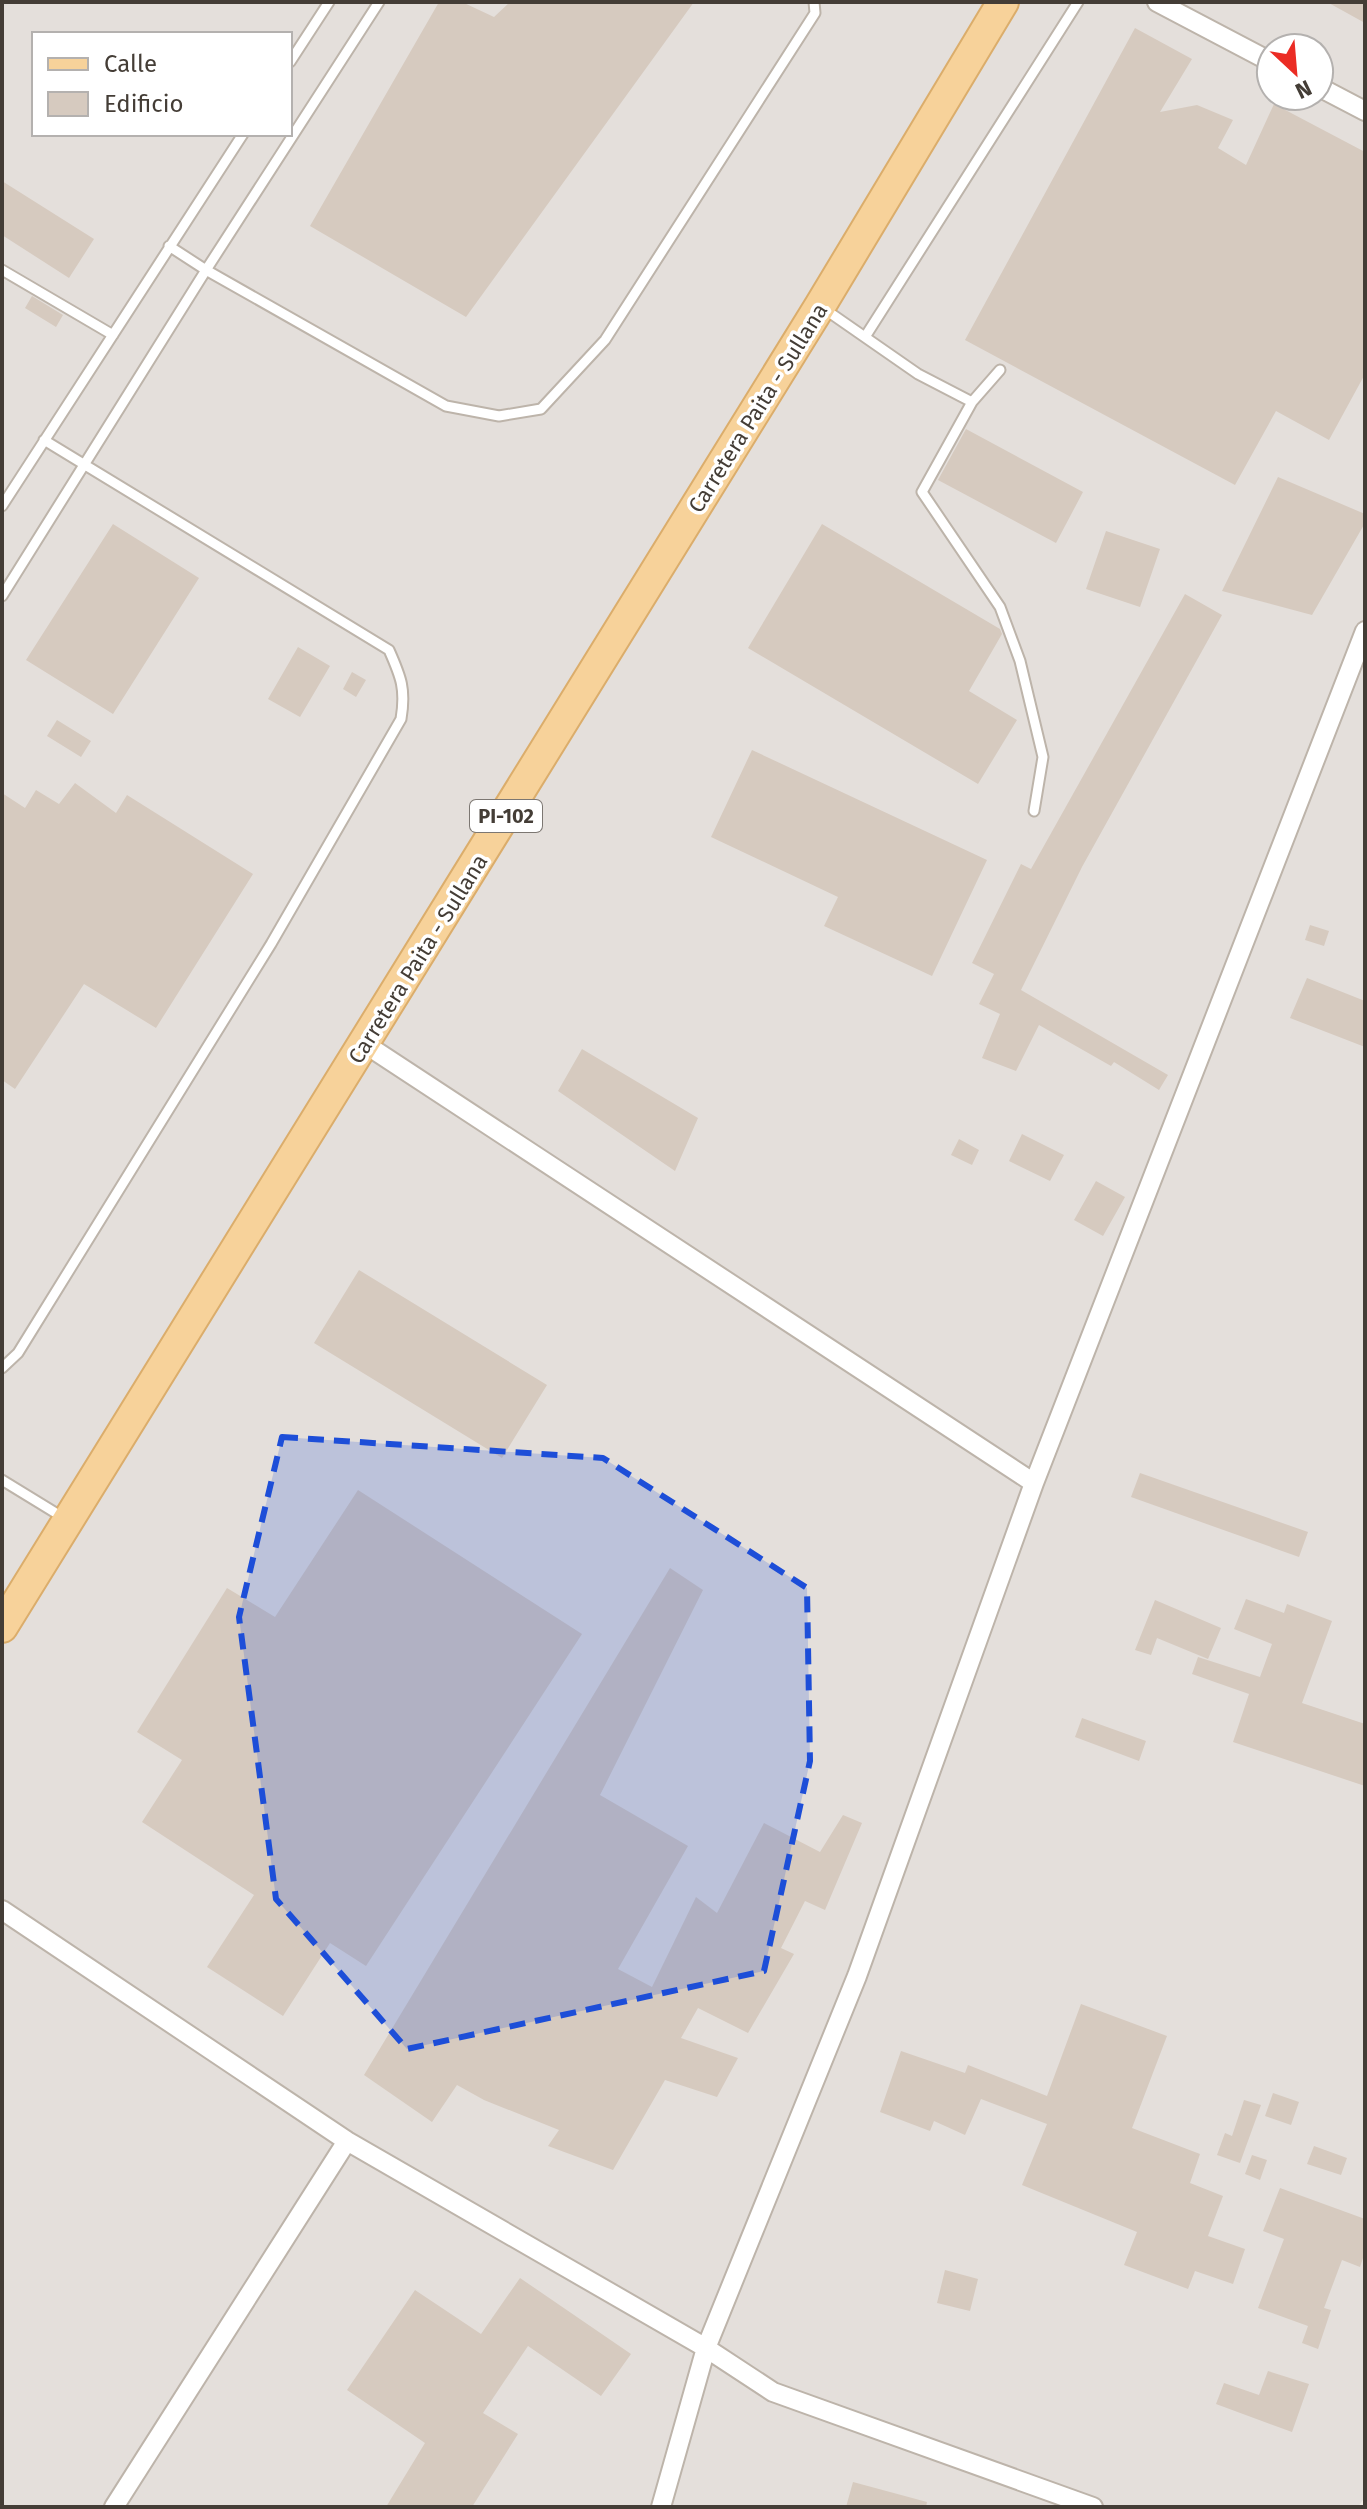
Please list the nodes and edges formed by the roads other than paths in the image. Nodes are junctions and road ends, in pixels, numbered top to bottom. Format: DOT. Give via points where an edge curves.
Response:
graph roads {
  1 [pos="329,2"];
  2 [pos="379,2"];
  3 [pos="814,2"];
  4 [pos="1003,2"];
  5 [pos="1078,2"];
  6 [pos="1157,2"];
  7 [pos="1255,54"];
  8 [pos="292,59"];
  9 [pos="1335,95"];
  10 [pos="1365,111"];
  11 [pos="242,136"];
  12 [pos="169,246"];
  13 [pos="2,270"];
  14 [pos="206,270"];
  15 [pos="820,306"];
  16 [pos="113,335"];
  17 [pos="865,337"];
  18 [pos="1000,370"];
  19 [pos="972,402"];
  20 [pos="44,440"];
  21 [pos="84,465"];
  22 [pos="2,506"];
  23 [pos="2,596"];
  24 [pos="1365,631"];
  25 [pos="1034,811"];
  26 [pos="365,1044"];
  27 [pos="2,1368"];
  28 [pos="2,1480"];
  29 [pos="1034,1483"];
  30 [pos="69,1520"];
  31 [pos="2,1627"];
  32 [pos="2,1910"];
  33 [pos="347,2141"];
  34 [pos="706,2348"];
  35 [pos="114,2507"];
  36 [pos="661,2507"];
  37 [pos="1093,2507"];
  1 -- 8 [label="lane"];
  2 -- 14 [label="lane"];
  3 -- 14 [label="lane" via="815,13 605,340 541,409 499,416 446,406"];
  4 -- 15 [label="main road, Carretera Paita - Sullana / PI-102"];
  5 -- 17 [label="lane"];
  6 -- 7 [label="street"];
  9 -- 10 [label="street"];
  11 -- 12 [label="lane"];
  12 -- 14 [label="lane"];
  12 -- 16 [label="lane"];
  13 -- 16 [label="lane"];
  14 -- 21 [label="lane"];
  15 -- 17 [label="lane"];
  15 -- 26 [label="main road, Carretera Paita - Sullana / PI-102"];
  16 -- 20 [label="lane"];
  17 -- 19 [label="lane" via="918,374"];
  18 -- 19 [label="lane"];
  19 -- 25 [label="lane" via="922,492 1000,607 1020,661 1043,757"];
  20 -- 21 [label="lane"];
  20 -- 22 [label="lane"];
  21 -- 23 [label="lane"];
  21 -- 27 [label="lane" via="389,650 404,697 401,719 271,944 18,1353"];
  24 -- 29 [label="street"];
  26 -- 29 [label="street"];
  26 -- 30 [label="main road, Carretera Paita - Sullana / PI-102"];
  28 -- 30 [label="lane"];
  29 -- 34 [label="street" via="857,1976"];
  30 -- 31 [label="main road, Carretera Paita - Sullana / PI-102"];
  32 -- 33 [label="street"];
  33 -- 34 [label="street"];
  33 -- 35 [label="street"];
  34 -- 36 [label="street"];
  34 -- 37 [label="street" via="773,2392"];
}
